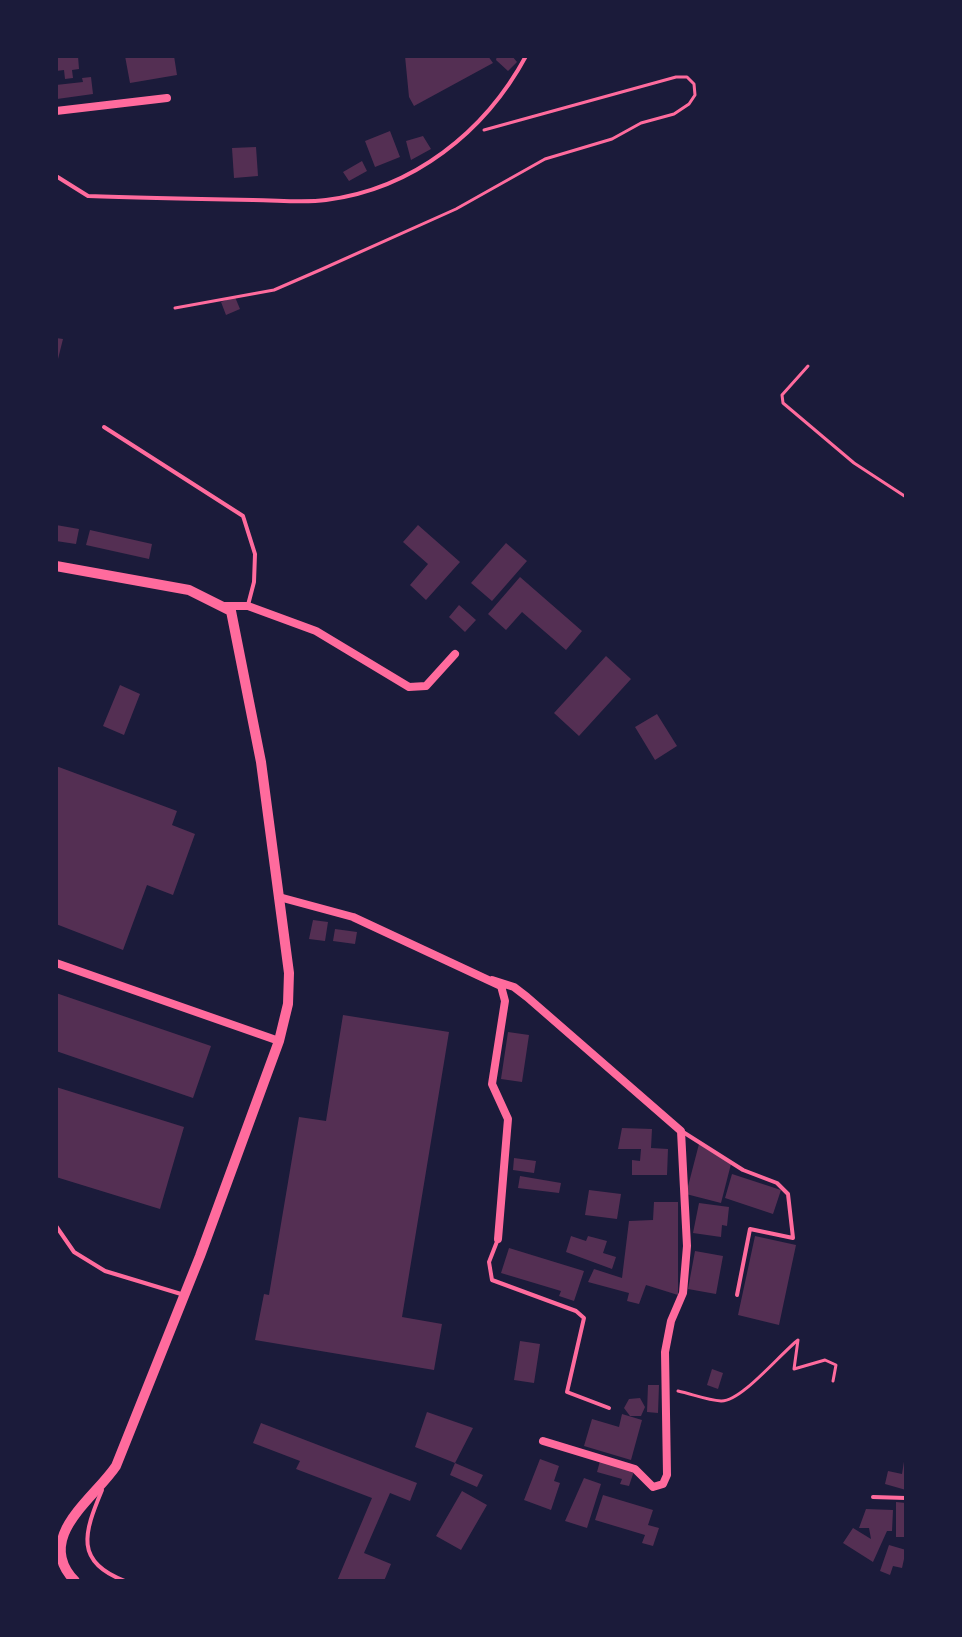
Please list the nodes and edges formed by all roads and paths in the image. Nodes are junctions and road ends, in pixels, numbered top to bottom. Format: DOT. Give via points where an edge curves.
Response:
graph roads {
  1 [pos="526,56"];
  2 [pos="167,98"];
  3 [pos="56,111"];
  4 [pos="470,134"];
  5 [pos="56,176"];
  6 [pos="175,308"];
  7 [pos="808,366"];
  8 [pos="104,427"];
  9 [pos="906,497"];
  10 [pos="56,566"];
  11 [pos="225,606"];
  12 [pos="248,606"];
  13 [pos="455,654"];
  14 [pos="279,897"];
  15 [pos="56,963"];
  16 [pos="492,980"];
  17 [pos="279,1041"];
  18 [pos="681,1131"];
  19 [pos="56,1226"];
  20 [pos="498,1239"];
  21 [pos="184,1295"];
  22 [pos="737,1295"];
  23 [pos="833,1381"];
  24 [pos="664,1387"];
  25 [pos="609,1408"];
  26 [pos="543,1441"];
  27 [pos="104,1484"];
  28 [pos="873,1497"];
  29 [pos="906,1498"];
  30 [pos="75,1581"];
  31 [pos="125,1581"];
  1 -- 4 [label="lane"];
  2 -- 3 [label="street"];
  4 -- 5 [label="lane" via="393,181 325,200 88,196"];
  4 -- 6 [label="path" via="676,77 694,84 689,104 674,114 545,159 456,209 274,290"];
  7 -- 9 [label="path" via="782,395 783,403 854,463"];
  8 -- 12 [label="lane" via="243,516 255,554"];
  10 -- 11 [label="street" via="189,590"];
  11 -- 12 [label="street"];
  11 -- 14 [label="street" via="233,618 261,762"];
  12 -- 13 [label="street" via="316,631 409,687 426,686"];
  14 -- 16 [label="street" via="353,917"];
  14 -- 17 [label="street" via="289,973"];
  15 -- 17 [label="street"];
  16 -- 18 [label="street" via="527,997"];
  16 -- 20 [label="street" via="501,986 505,1001 492,1084 508,1119"];
  17 -- 21 [label="street"];
  18 -- 22 [label="lane" via="788,1194 793,1238 750,1229"];
  18 -- 24 [label="street" via="687,1246 683,1293 665,1352"];
  19 -- 21 [label="lane" via="74,1252 105,1271"];
  20 -- 25 [label="lane" via="489,1262 492,1280 584,1318 567,1392"];
  21 -- 27 [label="street" via="116,1466"];
  23 -- 24 [label="path" via="836,1365 825,1360 794,1369 798,1340 749,1390 724,1401"];
  24 -- 26 [label="street" via="667,1475 658,1487 648,1485 635,1469"];
  27 -- 30 [label="street" via="72,1514 60,1541"];
  27 -- 31 [label="lane" via="88,1528 89,1554 98,1569"];
  28 -- 29 [label="lane"];
}
